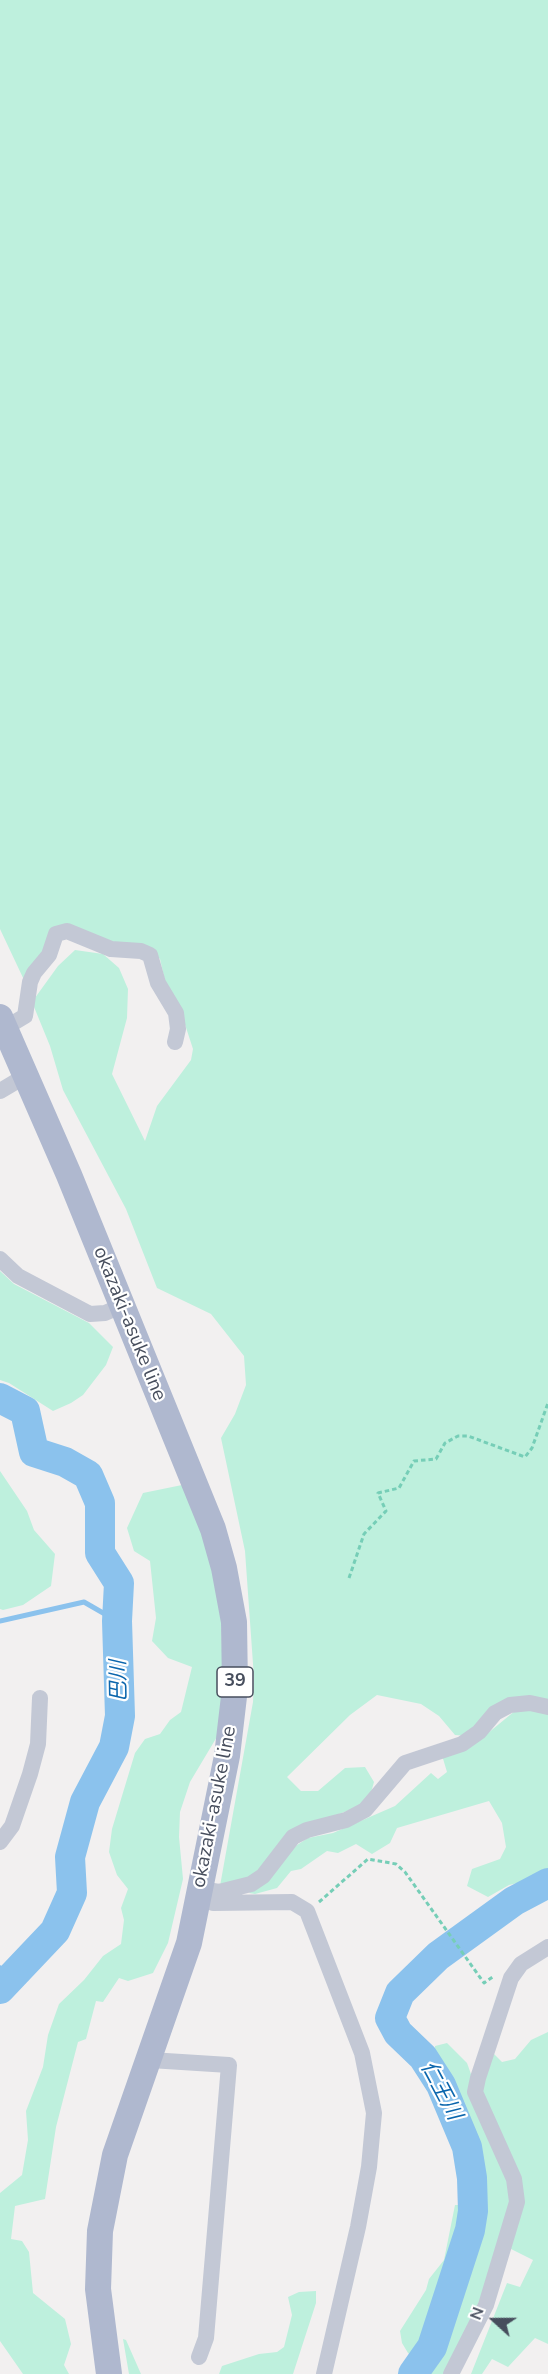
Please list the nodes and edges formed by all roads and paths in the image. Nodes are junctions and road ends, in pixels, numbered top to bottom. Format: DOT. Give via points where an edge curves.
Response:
graph roads {
  1 [pos="2,1022"];
  2 [pos="175,1042"];
  3 [pos="27,1075"];
  4 [pos="0,1091"];
  5 [pos="0,1259"];
  6 [pos="121,1306"];
  7 [pos="548,1403"];
  8 [pos="349,1578"];
  9 [pos="40,1698"];
  10 [pos="548,1707"];
  11 [pos="0,1842"];
  12 [pos="199,1892"];
  13 [pos="307,1911"];
  14 [pos="548,1947"];
  15 [pos="516,1970"];
  16 [pos="150,2060"];
  17 [pos="199,2357"];
  18 [pos="109,2374"];
  19 [pos="324,2374"];
  20 [pos="451,2374"];
  1 -- 2 [label="street" via="25,1016 34,973 49,955 56,934 68,931 111,949 150,955 158,983 176,1013"];
  1 -- 3 [label="main road, okazaki-asuke line / 39"];
  3 -- 4 [label="street"];
  3 -- 6 [label="main road, okazaki-asuke line / 39"];
  5 -- 6 [label="street" via="18,1276 90,1314"];
  6 -- 12 [label="main road, okazaki-asuke line / 39" via="213,1530 225,1568 234,1622 235,1688 227,1756"];
  7 -- 8 [label="path" via="525,1457 458,1436 445,1443 435,1459 414,1461 399,1488 378,1493 386,1511 364,1534"];
  9 -- 11 [label="street" via="38,1744 30,1774 12,1826"];
  10 -- 12 [label="street" via="530,1703 510,1705 495,1713 462,1744 405,1763 365,1810 293,1837 263,1876 251,1884 219,1892"];
  12 -- 13 [label="street" via="213,1903 281,1900"];
  12 -- 16 [label="main road, okazaki-asuke line / 39" via="189,1943"];
  13 -- 15 [label="path" via="368,1858 396,1864 484,1983 498,1974"];
  13 -- 19 [label="street" via="362,2053 374,2113 358,2227"];
  14 -- 15 [label="street"];
  15 -- 20 [label="street" via="475,2092 514,2179 517,2202 486,2305"];
  16 -- 17 [label="street" via="229,2065 206,2338"];
  16 -- 18 [label="main road, okazaki-asuke line / 39" via="115,2156 100,2231 98,2289"];
}
